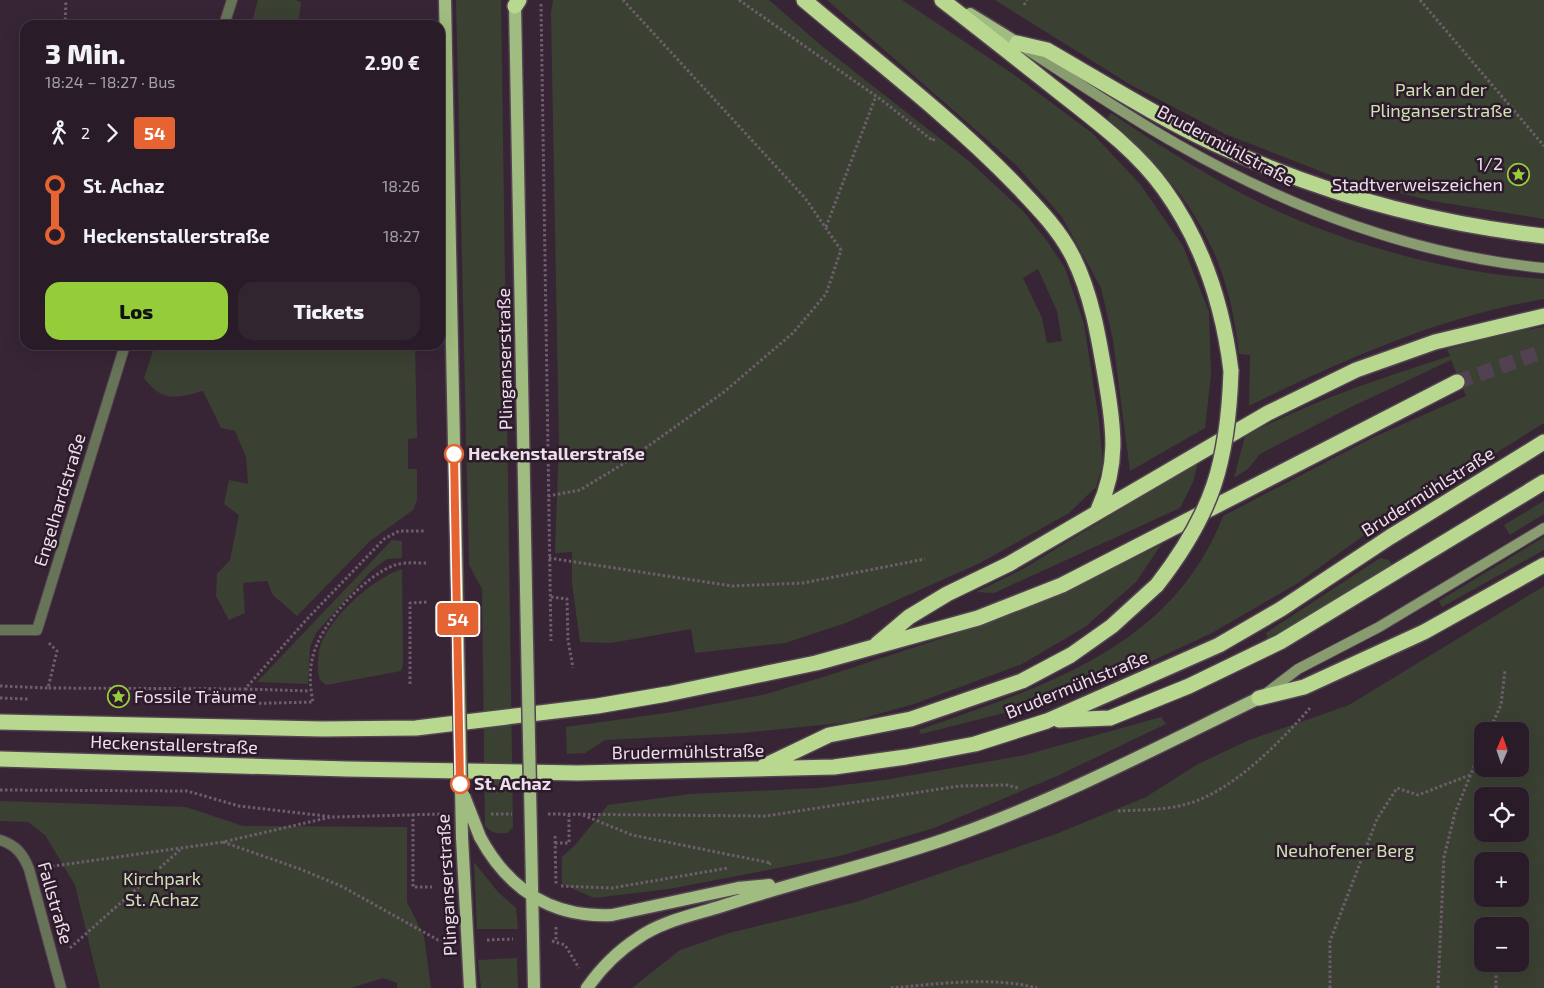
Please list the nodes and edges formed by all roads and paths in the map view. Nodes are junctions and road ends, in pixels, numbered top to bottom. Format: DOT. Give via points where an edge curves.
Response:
graph roads {
  1 [pos="66,0"];
  2 [pos="232,0"];
  3 [pos="445,0"];
  4 [pos="541,0"];
  5 [pos="623,0"];
  6 [pos="739,0"];
  7 [pos="804,0"];
  8 [pos="942,0"];
  9 [pos="946,0"];
  10 [pos="1027,0"];
  11 [pos="1420,0"];
  12 [pos="516,2"];
  13 [pos="1024,5"];
  14 [pos="65,20"];
  15 [pos="226,20"];
  16 [pos="1017,43"];
  17 [pos="876,96"];
  18 [pos="933,141"];
  19 [pos="1544,146"];
  20 [pos="826,228"];
  21 [pos="1544,236"];
  22 [pos="1544,268"];
  23 [pos="1544,316"];
  24 [pos="123,350"];
  25 [pos="1456,382"];
  26 [pos="1544,442"];
  27 [pos="1544,482"];
  28 [pos="548,496"];
  29 [pos="1098,510"];
  30 [pos="1544,528"];
  31 [pos="426,531"];
  32 [pos="549,558"];
  33 [pos="926,559"];
  34 [pos="426,563"];
  35 [pos="1544,566"];
  36 [pos="551,597"];
  37 [pos="427,602"];
  38 [pos="0,630"];
  39 [pos="37,630"];
  40 [pos="552,641"];
  41 [pos="876,645"];
  42 [pos="573,668"];
  43 [pos="1505,670"];
  44 [pos="410,684"];
  45 [pos="0,686"];
  46 [pos="48,688"];
  47 [pos="245,688"];
  48 [pos="310,691"];
  49 [pos="0,698"];
  50 [pos="1259,698"];
  51 [pos="34,700"];
  52 [pos="232,704"];
  53 [pos="1312,706"];
  54 [pos="1048,721"];
  55 [pos="0,722"];
  56 [pos="1493,722"];
  57 [pos="0,759"];
  58 [pos="1474,766"];
  59 [pos="758,769"];
  60 [pos="376,770"];
  61 [pos="1470,775"];
  62 [pos="460,784"];
  63 [pos="1018,788"];
  64 [pos="0,790"];
  65 [pos="1118,811"];
  66 [pos="405,814"];
  67 [pos="413,814"];
  68 [pos="569,814"];
  69 [pos="334,817"];
  70 [pos="0,840"];
  71 [pos="223,842"];
  72 [pos="555,843"];
  73 [pos="182,849"];
  74 [pos="752,865"];
  75 [pos="734,867"];
  76 [pos="29,869"];
  77 [pos="799,882"];
  78 [pos="432,886"];
  79 [pos="556,886"];
  80 [pos="532,897"];
  81 [pos="438,940"];
  82 [pos="55,961"];
  83 [pos="1496,972"];
  84 [pos="61,988"];
  85 [pos="470,988"];
  86 [pos="534,988"];
  87 [pos="587,988"];
  88 [pos="891,988"];
  89 [pos="1037,988"];
  90 [pos="1330,988"];
  91 [pos="1438,988"];
  92 [pos="1496,988"];
  1 -- 14 [label="path"];
  2 -- 15 [label="street"];
  3 -- 62 [label="main road, Plinganserstraße, bridge"];
  4 -- 28 [label="path"];
  5 -- 20 [label="path" via="805,198"];
  6 -- 17 [label="path"];
  7 -- 29 [label="highway" via="984,152 1047,217 1073,257 1089,299 1110,403 1112,471"];
  8 -- 59 [label="highway, bridge" via="1097,121 1134,154 1164,188 1189,229 1219,300 1227,332 1232,371 1226,443 1201,521 1182,554 1157,585 1071,656 1022,681 911,719 829,735"];
  9 -- 16 [label="main road, Brudermühlstraße"];
  10 -- 13 [label="path"];
  11 -- 19 [label="path"];
  12 -- 80 [label="main road, Plinganserstraße, bridge"];
  16 -- 21 [label="highway" via="1047,50 1211,142 1328,190 1411,214"];
  16 -- 22 [label="main road, Brudermühlstraße" via="1175,143 1235,176 1310,210 1451,254"];
  17 -- 18 [label="path"];
  17 -- 20 [label="path"];
  20 -- 28 [label="path" via="842,250 826,294 793,333 724,392 622,464 580,490"];
  23 -- 29 [label="highway" via="1435,342 1356,370 1268,413"];
  24 -- 39 [label="street, Engelhardstraße"];
  25 -- 41 [label="highway" via="1062,585 978,618"];
  26 -- 54 [label="highway, Brudermühlstraße" via="1219,645"];
  27 -- 54 [label="highway" via="1272,646 1189,686 1110,718"];
  28 -- 32 [label="path"];
  29 -- 41 [label="highway" via="1009,564 939,598 909,617"];
  30 -- 50 [label="main road" via="1379,627 1298,669"];
  31 -- 47 [label="path" via="399,531 384,539"];
  32 -- 33 [label="path" via="732,586 803,583"];
  32 -- 36 [label="path"];
  34 -- 48 [label="path" via="398,564 378,572 354,595 324,629 312,656"];
  35 -- 50 [label="highway" via="1424,632 1304,687"];
  36 -- 40 [label="path"];
  36 -- 42 [label="path" via="567,599 568,640"];
  37 -- 44 [label="path" via="410,603"];
  38 -- 39 [label="street"];
  39 -- 46 [label="path" via="57,651"];
  41 -- 55 [label="highway, Heckenstallerstraße" via="816,663 667,694 416,728"];
  43 -- 56 [label="path" via="1501,705"];
  45 -- 46 [label="path"];
  46 -- 47 [label="path"];
  47 -- 48 [label="path"];
  48 -- 52 [label="path" via="313,702"];
  49 -- 51 [label="path"];
  50 -- 77 [label="main road" via="1046,799 966,832"];
  53 -- 65 [label="path" via="1280,743 1208,796 1186,804"];
  54 -- 59 [label="highway, Brudermühlstraße" via="975,744 906,757 834,767"];
  57 -- 60 [label="highway, Heckenstallerstraße"];
  58 -- 61 [label="path"];
  59 -- 60 [label="highway, Brudermühlstraße" via="578,773"];
  61 -- 90 [label="path" via="1418,794 1397,788 1377,819 1330,941"];
  61 -- 91 [label="path" via="1455,813 1444,857"];
  62 -- 80 [label="main road, bridge" via="480,837 506,875"];
  62 -- 85 [label="main road, Plinganserstraße, bridge"];
  63 -- 74 [label="path" via="959,786 766,816 580,814 632,835 771,864"];
  64 -- 69 [label="path" via="187,791 239,806"];
  66 -- 69 [label="path"];
  67 -- 78 [label="path" via="413,887"];
  68 -- 72 [label="path" via="569,843"];
  69 -- 71 [label="path"];
  70 -- 76 [label="street, Fallstraße" via="12,844 24,856"];
  71 -- 73 [label="path"];
  71 -- 81 [label="path" via="342,886"];
  73 -- 76 [label="path"];
  73 -- 82 [label="path"];
  75 -- 79 [label="path" via="612,888"];
  76 -- 82 [label="street, Fallstraße"];
  77 -- 80 [label="main road" via="738,888 612,915 590,916 572,912"];
  77 -- 87 [label="main road" via="669,923 639,937 610,959"];
  80 -- 86 [label="main road, Plinganserstraße"];
  82 -- 84 [label="street, Fallstraße"];
  83 -- 92 [label="path"];
  88 -- 89 [label="path" via="996,983"];
}
